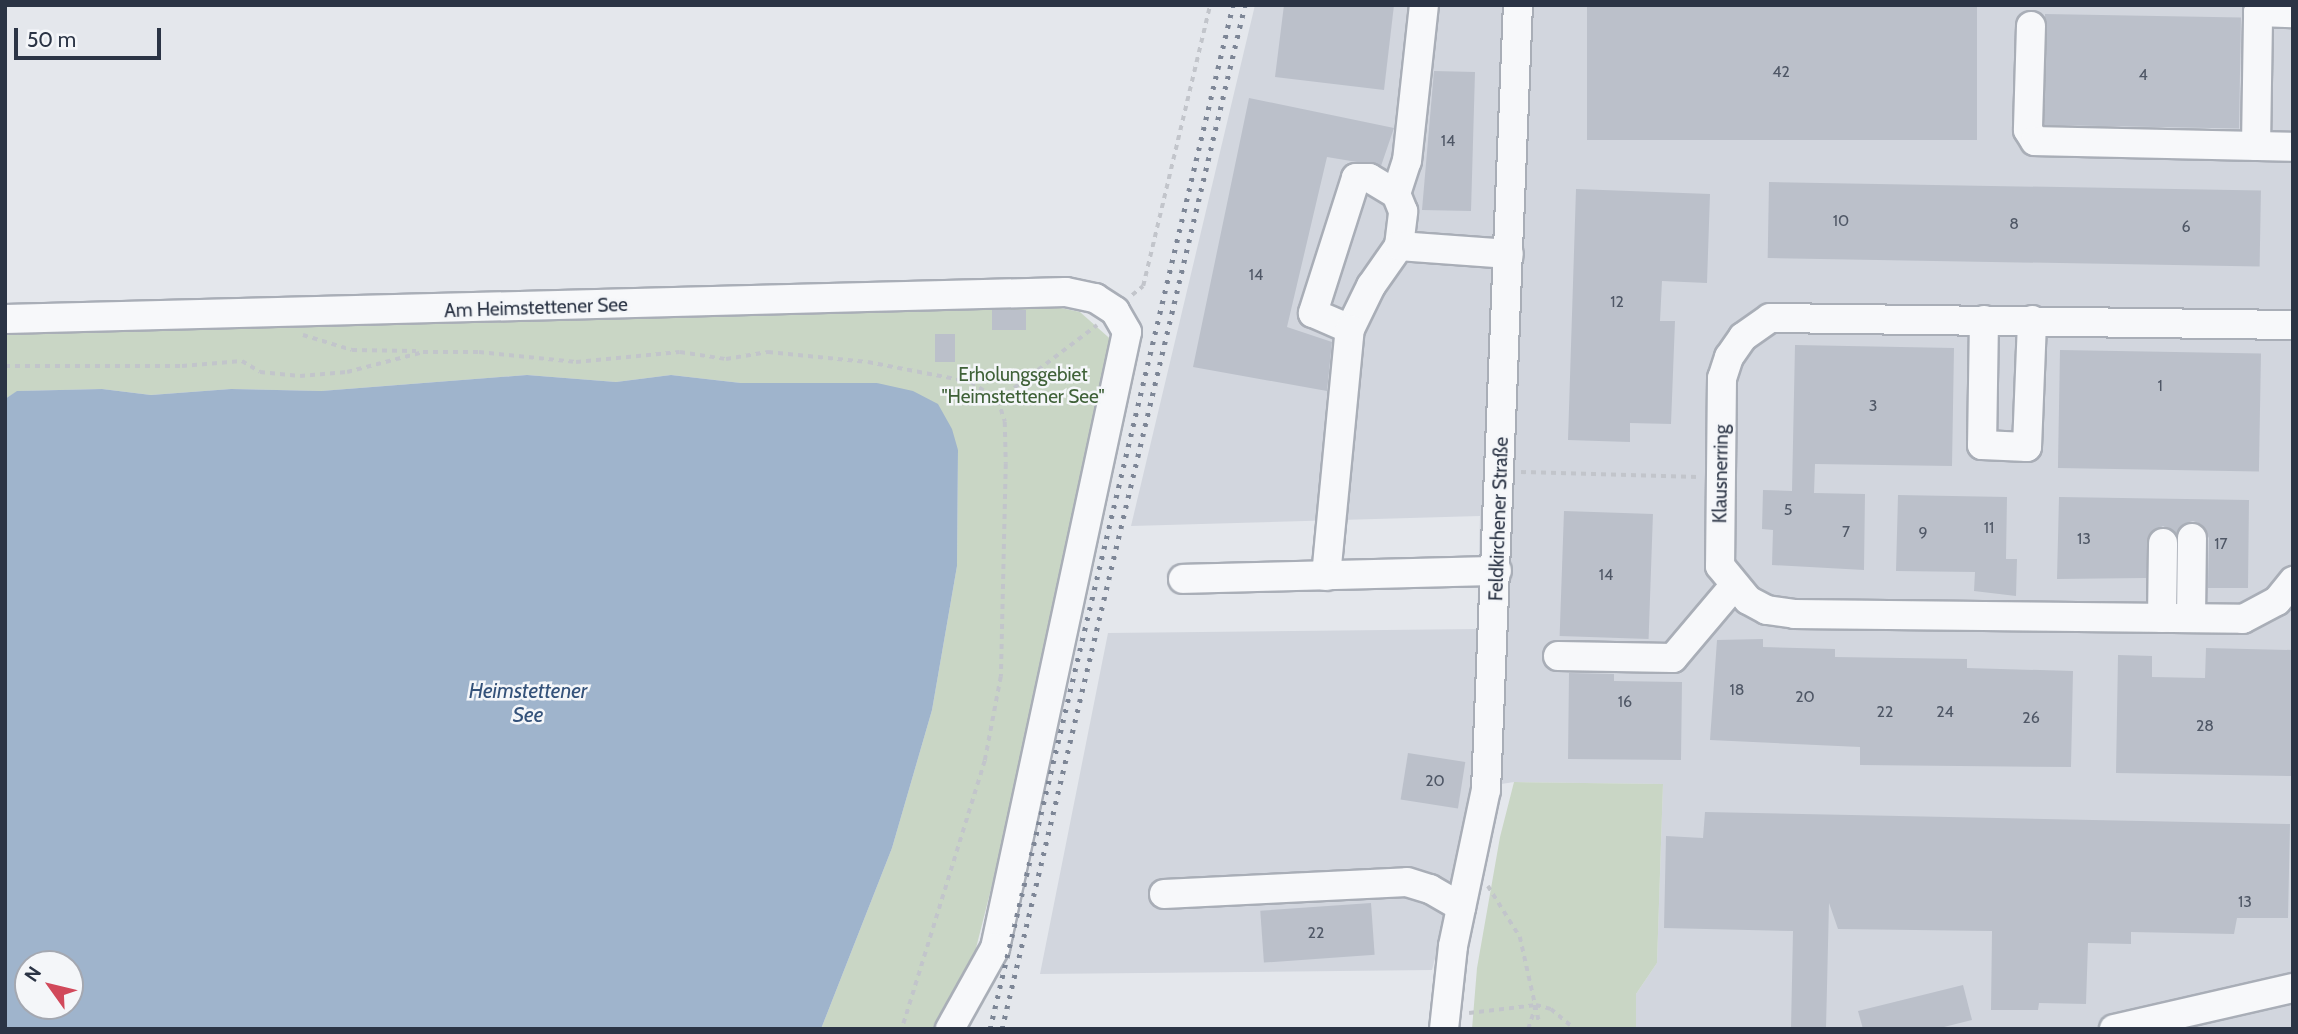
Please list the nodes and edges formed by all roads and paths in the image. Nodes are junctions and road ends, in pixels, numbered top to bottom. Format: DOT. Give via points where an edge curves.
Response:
graph roads {
  1 [pos="1210,5"];
  2 [pos="1424,5"];
  3 [pos="1518,5"];
  4 [pos="2293,13"];
  5 [pos="2031,26"];
  6 [pos="2256,146"];
  7 [pos="2293,147"];
  8 [pos="1396,194"];
  9 [pos="1399,246"];
  10 [pos="1509,254"];
  11 [pos="1115,311"];
  12 [pos="5,319"];
  13 [pos="1984,320"];
  14 [pos="2032,320"];
  15 [pos="2293,325"];
  16 [pos="1350,329"];
  17 [pos="293,331"];
  18 [pos="423,352"];
  19 [pos="5,366"];
  20 [pos="998,400"];
  21 [pos="1501,472"];
  22 [pos="1721,478"];
  23 [pos="2192,538"];
  24 [pos="2163,542"];
  25 [pos="1497,571"];
  26 [pos="1326,576"];
  27 [pos="1183,579"];
  28 [pos="2293,581"];
  29 [pos="1733,587"];
  30 [pos="2162,618"];
  31 [pos="2191,618"];
  32 [pos="1558,656"];
  33 [pos="1485,882"];
  34 [pos="1164,894"];
  35 [pos="1461,906"];
  36 [pos="2293,988"];
  37 [pos="1536,1005"];
  38 [pos="1455,1021"];
  39 [pos="1539,1021"];
  40 [pos="902,1029"];
  41 [pos="950,1029"];
  42 [pos="1528,1029"];
  43 [pos="1575,1029"];
  44 [pos="2115,1029"];
  1 -- 11 [label="path" via="1143,286"];
  2 -- 8 [label="street" via="1407,161"];
  3 -- 10 [label="street, Feldkirchener Straße"];
  4 -- 6 [label="street" via="2258,12"];
  5 -- 6 [label="street" via="2028,130 2035,141"];
  6 -- 7 [label="street"];
  8 -- 9 [label="street" via="1403,211"];
  8 -- 16 [label="street" via="1369,178 1356,178 1313,313"];
  9 -- 10 [label="street"];
  9 -- 16 [label="street" via="1371,286"];
  10 -- 21 [label="street, Feldkirchener Straße"];
  11 -- 12 [label="street, Am Heimstettener See" via="1095,298 1066,292"];
  11 -- 20 [label="path"];
  11 -- 41 [label="street" via="1127,332 995,947"];
  13 -- 14 [label="street, Klausnerring"];
  13 -- 14 [label="street" via="1982,445 2027,447"];
  13 -- 22 [label="street, Klausnerring" via="1770,318 1743,337 1722,378"];
  14 -- 15 [label="street, Klausnerring"];
  16 -- 26 [label="street"];
  17 -- 18 [label="path" via="352,350"];
  18 -- 19 [label="path" via="347,372 300,376 260,372 242,361 182,366"];
  18 -- 20 [label="path" via="479,352 576,362 680,352 726,359 768,352 868,362 971,382"];
  20 -- 40 [label="path" via="1005,422 1006,464 1001,677 985,761"];
  21 -- 22 [label="path"];
  21 -- 25 [label="street, Feldkirchener Straße"];
  22 -- 29 [label="street, Klausnerring" via="1720,566"];
  23 -- 31 [label="street"];
  24 -- 30 [label="street"];
  25 -- 26 [label="street"];
  25 -- 35 [label="street, Feldkirchener Straße" via="1486,790"];
  26 -- 27 [label="street"];
  28 -- 31 [label="street" via="2277,601 2243,619"];
  29 -- 30 [label="street" via="1767,610 1794,614"];
  29 -- 32 [label="street" via="1673,658"];
  30 -- 31 [label="street"];
  33 -- 37 [label="path" via="1501,900 1520,937"];
  34 -- 35 [label="street" via="1408,882 1430,888"];
  35 -- 38 [label="street, Feldkirchener Straße"];
  36 -- 44 [label="street"];
  37 -- 38 [label="path"];
  37 -- 39 [label="path"];
  37 -- 42 [label="path"];
  37 -- 43 [label="path" via="1551,1009"];
}
